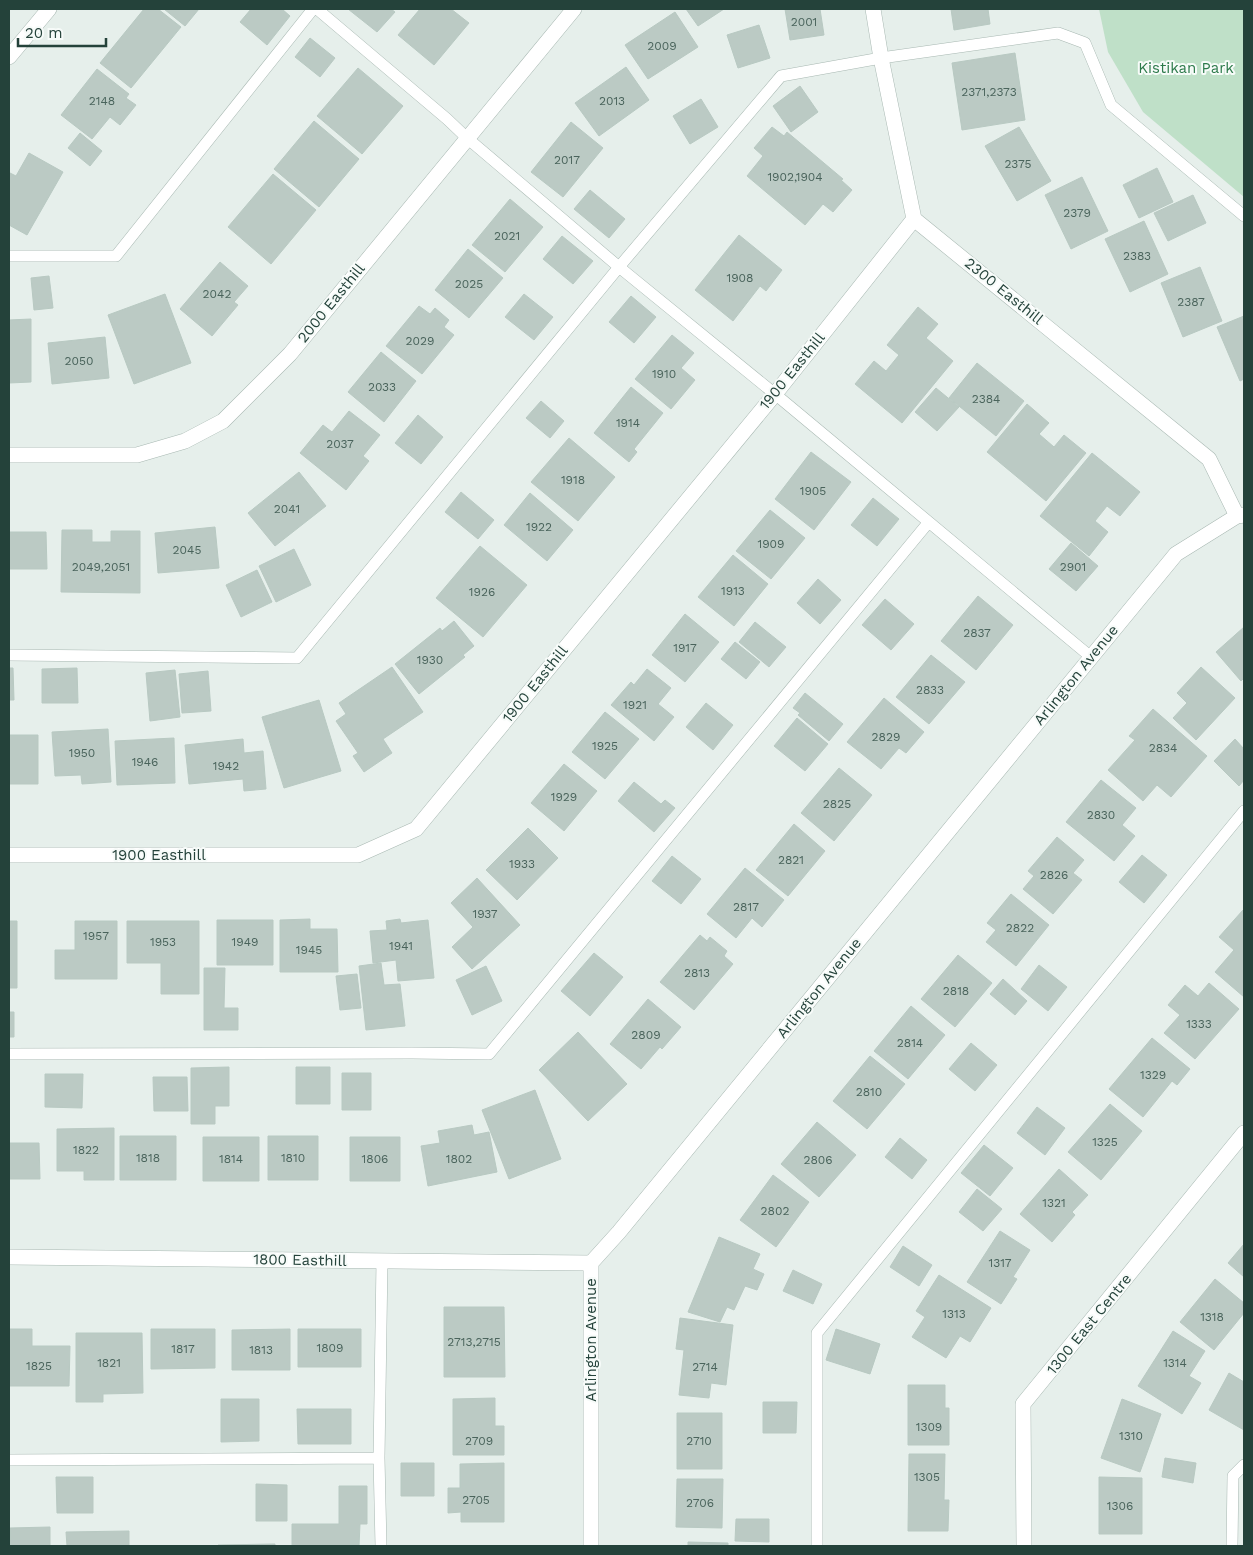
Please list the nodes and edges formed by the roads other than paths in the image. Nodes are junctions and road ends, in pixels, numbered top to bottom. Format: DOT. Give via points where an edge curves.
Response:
graph roads {
  1 [pos="48,9"];
  2 [pos="313,9"];
  3 [pos="317,9"];
  4 [pos="574,9"];
  5 [pos="873,9"];
  6 [pos="9,57"];
  7 [pos="881,58"];
  8 [pos="466,138"];
  9 [pos="1244,216"];
  10 [pos="914,219"];
  11 [pos="9,256"];
  12 [pos="619,267"];
  13 [pos="774,394"];
  14 [pos="9,455"];
  15 [pos="1241,516"];
  16 [pos="928,523"];
  17 [pos="9,655"];
  18 [pos="1091,657"];
  19 [pos="1244,811"];
  20 [pos="9,855"];
  21 [pos="9,1054"];
  22 [pos="1242,1140"];
  23 [pos="9,1257"];
  24 [pos="382,1261"];
  25 [pos="591,1263"];
  26 [pos="379,1458"];
  27 [pos="9,1460"];
  28 [pos="1244,1465"];
  29 [pos="381,1546"];
  30 [pos="591,1546"];
  31 [pos="817,1546"];
  32 [pos="1024,1546"];
  33 [pos="1232,1546"];
  1 -- 6 [label="street"];
  2 -- 11 [label="lane" via="116,256"];
  3 -- 8 [label="lane" via="447,118"];
  4 -- 8 [label="street, 2000 Easthill"];
  5 -- 7 [label="street"];
  7 -- 9 [label="lane" via="1058,33 1085,43 1111,105"];
  7 -- 10 [label="street"];
  7 -- 12 [label="lane" via="780,76"];
  8 -- 12 [label="lane"];
  8 -- 14 [label="street, 2000 Easthill" via="290,354 223,421 184,441 137,455"];
  10 -- 13 [label="street, 1900 Easthill"];
  10 -- 15 [label="street, 2300 Easthill" via="1209,459"];
  12 -- 13 [label="lane"];
  12 -- 17 [label="lane" via="297,658"];
  13 -- 16 [label="lane"];
  13 -- 20 [label="street, 1900 Easthill" via="416,829 358,855"];
  15 -- 18 [label="street, Arlington Avenue" via="1176,554"];
  16 -- 18 [label="lane"];
  16 -- 21 [label="lane" via="489,1054"];
  18 -- 25 [label="street, Arlington Avenue"];
  19 -- 31 [label="lane" via="817,1333"];
  22 -- 32 [label="street, 1300 East Centre" via="1023,1404"];
  23 -- 24 [label="street, 1800 Easthill"];
  24 -- 25 [label="street, 1800 Easthill"];
  24 -- 26 [label="lane"];
  25 -- 30 [label="street, Arlington Avenue"];
  26 -- 27 [label="lane"];
  26 -- 29 [label="lane"];
  28 -- 33 [label="lane" via="1233,1476"];
}
